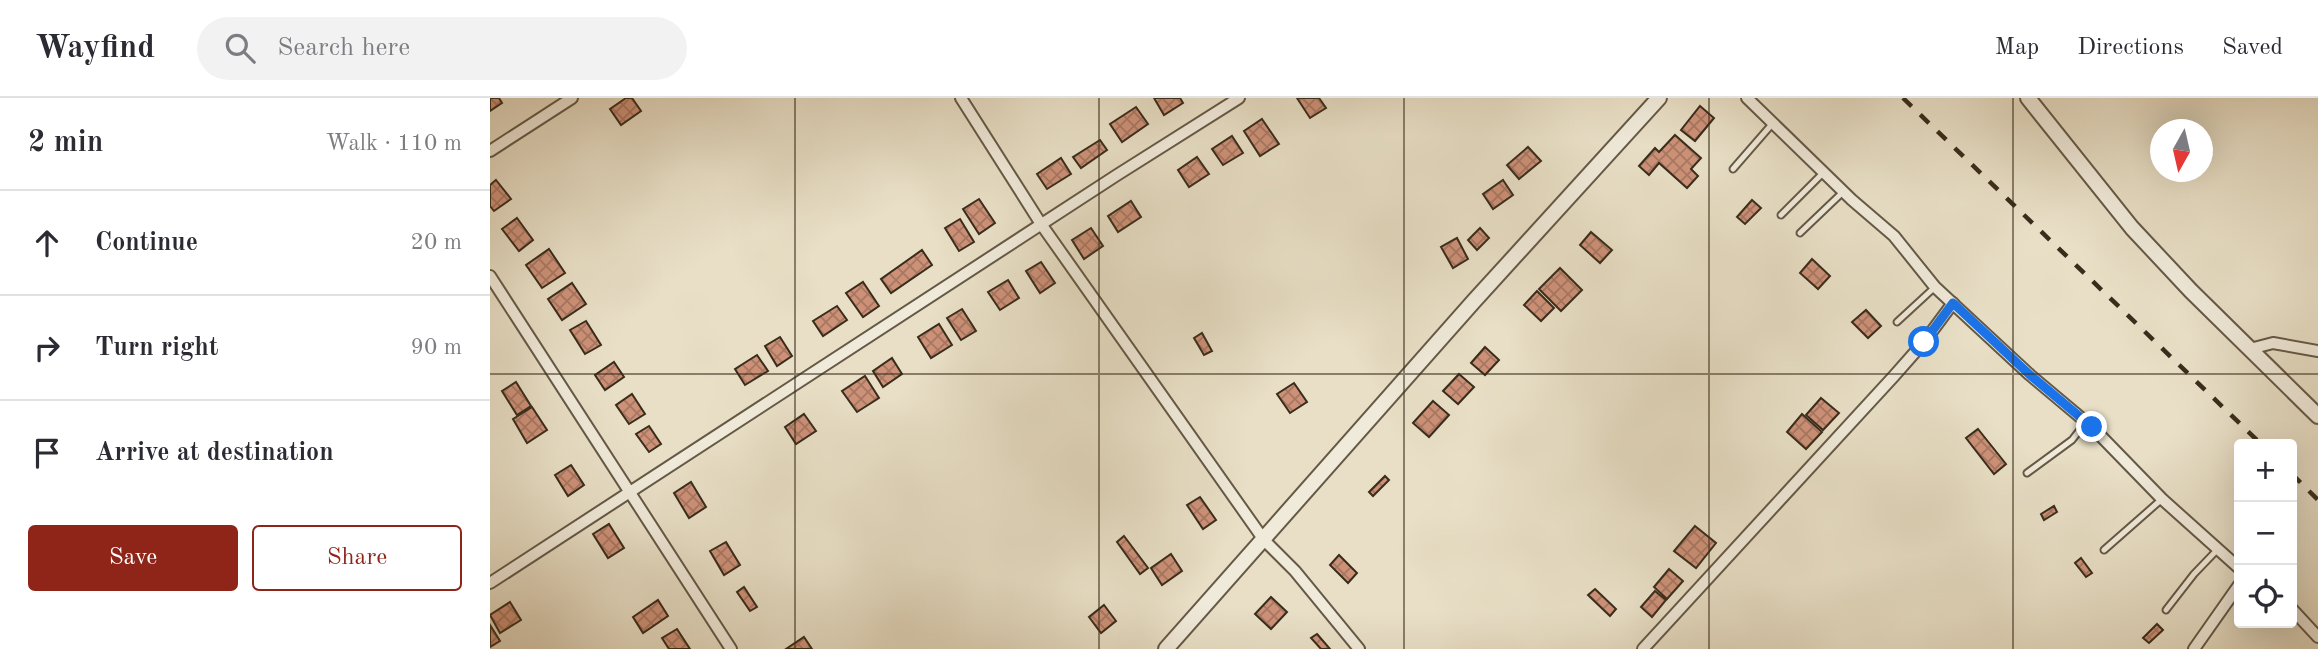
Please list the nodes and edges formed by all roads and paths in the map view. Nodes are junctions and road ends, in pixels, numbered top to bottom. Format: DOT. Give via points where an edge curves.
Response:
graph roads {
  1 [pos="572,98"];
  2 [pos="961,98"];
  3 [pos="1239,98"];
  4 [pos="1659,98"];
  5 [pos="1747,98"];
  6 [pos="2028,98"];
  7 [pos="1773,123"];
  8 [pos="490,151"];
  9 [pos="1733,169"];
  10 [pos="1824,172"];
  11 [pos="1844,191"];
  12 [pos="1781,215"];
  13 [pos="1041,224"];
  14 [pos="1800,233"];
  15 [pos="490,276"];
  16 [pos="1935,287"];
  17 [pos="1953,303"];
  18 [pos="1897,322"];
  19 [pos="2250,349"];
  20 [pos="2318,351"];
  21 [pos="2318,416"];
  22 [pos="2086,422"];
  23 [pos="2028,473"];
  24 [pos="630,493"];
  25 [pos="2162,499"];
  26 [pos="1264,540"];
  27 [pos="2218,549"];
  28 [pos="2104,550"];
  29 [pos="2236,565"];
  30 [pos="490,583"];
  31 [pos="2234,592"];
  32 [pos="2166,610"];
  33 [pos="2297,614"];
  34 [pos="2318,637"];
  35 [pos="731,649"];
  36 [pos="1166,649"];
  37 [pos="1359,649"];
  38 [pos="1643,649"];
  39 [pos="2194,649"];
  1 -- 8 [label="street"];
  2 -- 13 [label="street"];
  3 -- 13 [label="street"];
  4 -- 26 [label="street"];
  5 -- 7 [label="street"];
  6 -- 19 [label="street" via="2132,228"];
  7 -- 9 [label="lane"];
  7 -- 10 [label="street"];
  10 -- 11 [label="street"];
  10 -- 12 [label="lane"];
  11 -- 14 [label="lane"];
  11 -- 16 [label="street" via="1894,236"];
  13 -- 24 [label="street"];
  13 -- 26 [label="street"];
  15 -- 24 [label="street"];
  16 -- 17 [label="street"];
  16 -- 18 [label="lane"];
  17 -- 22 [label="street"];
  17 -- 38 [label="street" via="1902,368"];
  19 -- 20 [label="street" via="2273,343"];
  19 -- 21 [label="street"];
  22 -- 23 [label="lane" via="2072,440"];
  22 -- 25 [label="street"];
  24 -- 30 [label="street"];
  24 -- 35 [label="street"];
  25 -- 27 [label="street"];
  25 -- 28 [label="lane"];
  26 -- 36 [label="street"];
  26 -- 37 [label="street"];
  27 -- 29 [label="street"];
  27 -- 32 [label="lane"];
  31 -- 39 [label="street"];
  33 -- 34 [label="street"];
}
